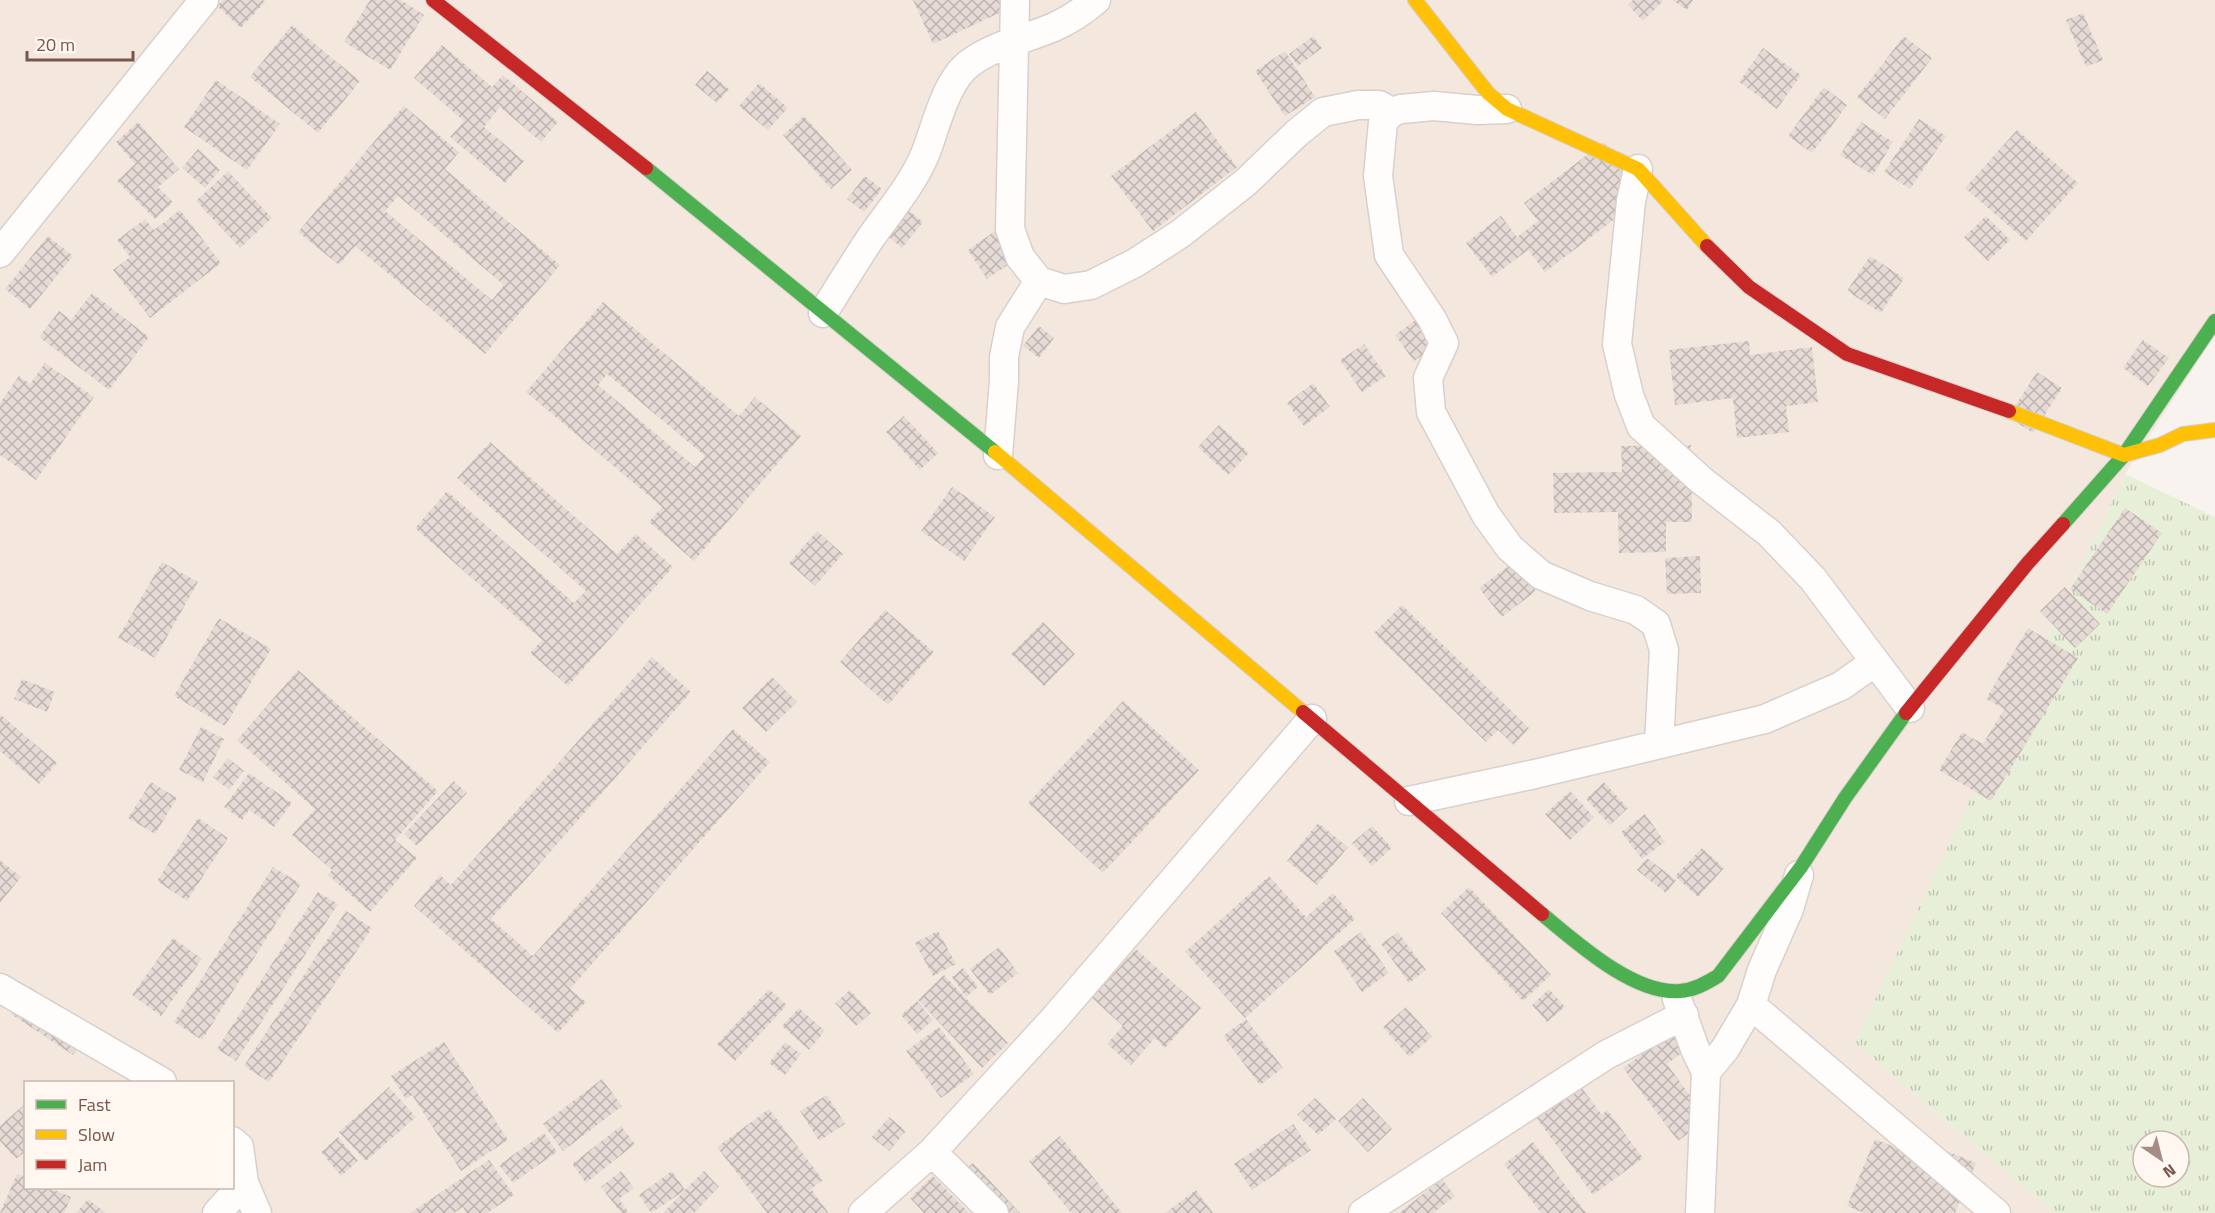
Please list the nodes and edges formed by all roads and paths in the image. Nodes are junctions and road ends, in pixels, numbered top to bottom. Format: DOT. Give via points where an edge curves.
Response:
graph roads {
  1 [pos="204,0"];
  2 [pos="433,0"];
  3 [pos="1015,0"];
  4 [pos="1096,0"];
  5 [pos="1415,0"];
  6 [pos="1016,41"];
  7 [pos="1507,109"];
  8 [pos="1392,112"];
  9 [pos="1638,169"];
  10 [pos="0,252"];
  11 [pos="1039,281"];
  12 [pos="823,313"];
  13 [pos="2215,321"];
  14 [pos="2215,430"];
  15 [pos="998,455"];
  16 [pos="2124,455"];
  17 [pos="1875,662"];
  18 [pos="1910,708"];
  19 [pos="1312,719"];
  20 [pos="1659,744"];
  21 [pos="1409,801"];
  22 [pos="1801,867"];
  23 [pos="0,988"];
  24 [pos="1679,1003"];
  25 [pos="1751,1005"];
  26 [pos="1706,1072"];
  27 [pos="159,1081"];
  28 [pos="234,1143"];
  29 [pos="932,1152"];
  30 [pos="244,1183"];
  31 [pos="217,1213"];
  32 [pos="257,1213"];
  33 [pos="863,1213"];
  34 [pos="994,1213"];
  35 [pos="1363,1213"];
  36 [pos="1700,1213"];
  37 [pos="1996,1213"];
  1 -- 10 [label="street"];
  2 -- 12 [label="street" via="712,220"];
  3 -- 6 [label="street"];
  4 -- 6 [label="street" via="1055,26"];
  5 -- 7 [label="street" via="1488,93"];
  6 -- 11 [label="street" via="1011,229 1020,257"];
  6 -- 12 [label="street" via="968,63 955,81 937,114 926,152 908,189 872,236"];
  7 -- 8 [label="street" via="1434,106"];
  7 -- 9 [label="street"];
  8 -- 11 [label="street" via="1379,105 1359,105 1323,112 1238,189 1135,263 1091,285 1064,289"];
  8 -- 20 [label="street" via="1383,122 1378,176 1389,255 1444,343 1428,378 1431,412 1485,515 1510,548 1541,575 1636,610 1656,624 1664,650"];
  9 -- 16 [label="street" via="1693,233 1749,286 1847,354"];
  9 -- 17 [label="street" via="1631,201 1617,344 1641,426 1769,533 1813,579"];
  11 -- 15 [label="street" via="1010,327 1004,357"];
  12 -- 15 [label="street"];
  13 -- 16 [label="street"];
  14 -- 16 [label="street" via="2183,434"];
  15 -- 19 [label="street"];
  16 -- 18 [label="street" via="2027,564"];
  17 -- 18 [label="street"];
  17 -- 20 [label="street" via="1841,686 1765,719"];
  18 -- 22 [label="street"];
  19 -- 21 [label="street"];
  19 -- 29 [label="street" via="1055,1018"];
  20 -- 21 [label="street"];
  21 -- 24 [label="street" via="1571,938"];
  22 -- 24 [label="street" via="1718,976"];
  22 -- 25 [label="street" via="1789,909"];
  23 -- 27 [label="street"];
  24 -- 26 [label="street"];
  24 -- 35 [label="street"];
  25 -- 26 [label="street"];
  25 -- 37 [label="street"];
  26 -- 36 [label="street"];
  28 -- 30 [label="street" via="239,1147"];
  29 -- 33 [label="street"];
  29 -- 34 [label="street"];
  30 -- 31 [label="street"];
  30 -- 32 [label="street"];
}
